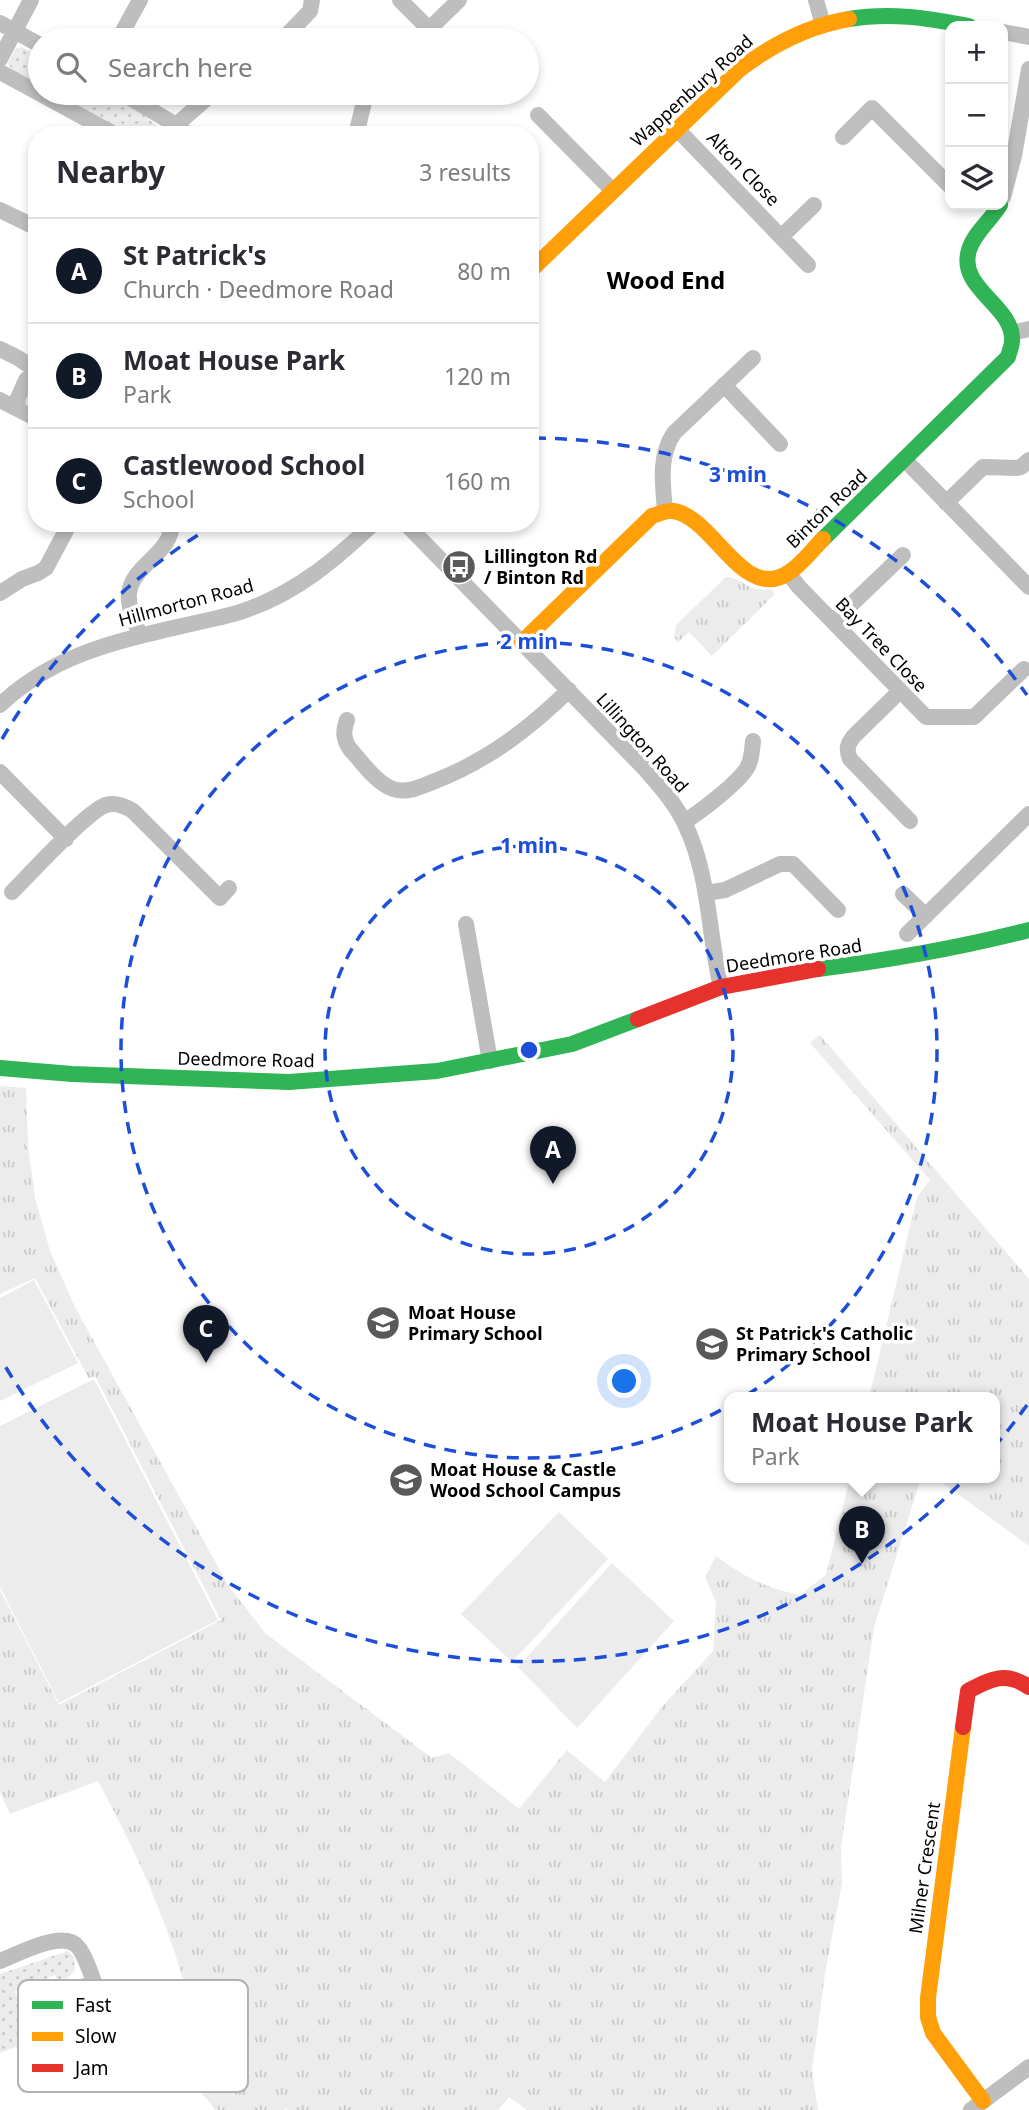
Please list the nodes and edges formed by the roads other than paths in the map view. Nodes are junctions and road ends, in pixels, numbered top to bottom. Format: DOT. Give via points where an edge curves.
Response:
graph roads {
  1 [pos="31,0"];
  2 [pos="140,0"];
  3 [pos="312,0"];
  4 [pos="400,0"];
  5 [pos="459,0"];
  6 [pos="816,0"];
  7 [pos="945,22"];
  8 [pos="0,23"];
  9 [pos="823,25"];
  10 [pos="125,28"];
  11 [pos="294,28"];
  12 [pos="419,28"];
  13 [pos="431,28"];
  14 [pos="15,31"];
  15 [pos="1008,33"];
  16 [pos="1029,37"];
  17 [pos="28,38"];
  18 [pos="0,60"];
  19 [pos="1029,69"];
  20 [pos="0,72"];
  21 [pos="28,87"];
  22 [pos="61,105"];
  23 [pos="141,105"];
  24 [pos="203,105"];
  25 [pos="363,105"];
  26 [pos="538,115"];
  27 [pos="99,126"];
  28 [pos="176,126"];
  29 [pos="185,126"];
  30 [pos="358,126"];
  31 [pos="677,129"];
  32 [pos="843,137"];
  33 [pos="1022,158"];
  34 [pos="945,181"];
  35 [pos="1008,185"];
  36 [pos="612,190"];
  37 [pos="814,205"];
  38 [pos="0,210"];
  39 [pos="994,210"];
  40 [pos="28,224"];
  41 [pos="781,237"];
  42 [pos="539,262"];
  43 [pos="808,265"];
  44 [pos="1022,331"];
  45 [pos="0,349"];
  46 [pos="753,358"];
  47 [pos="28,365"];
  48 [pos="28,378"];
  49 [pos="724,386"];
  50 [pos="7,404"];
  51 [pos="28,414"];
  52 [pos="780,444"];
  53 [pos="905,460"];
  54 [pos="1029,460"];
  55 [pos="946,503"];
  56 [pos="666,511"];
  57 [pos="65,532"];
  58 [pos="171,532"];
  59 [pos="364,532"];
  60 [pos="414,532"];
  61 [pos="903,555"];
  62 [pos="788,573"];
  63 [pos="1029,587"];
  64 [pos="0,593"];
  65 [pos="833,622"];
  66 [pos="140,636"];
  67 [pos="522,642"];
  68 [pos="1024,669"];
  69 [pos="569,690"];
  70 [pos="900,691"];
  71 [pos="0,705"];
  72 [pos="347,720"];
  73 [pos="753,741"];
  74 [pos="0,772"];
  75 [pos="1029,814"];
  76 [pos="911,821"];
  77 [pos="684,822"];
  78 [pos="66,839"];
  79 [pos="229,888"];
  80 [pos="12,892"];
  81 [pos="706,893"];
  82 [pos="903,894"];
  83 [pos="838,910"];
  84 [pos="926,916"];
  85 [pos="466,924"];
  86 [pos="1029,930"];
  87 [pos="907,934"];
  88 [pos="721,987"];
  89 [pos="490,1061"];
  90 [pos="0,1068"];
  91 [pos="1029,1687"];
  92 [pos="0,1961"];
  93 [pos="92,1980"];
  94 [pos="1029,2067"];
  95 [pos="977,2106"];
  1 -- 14 [label="street"];
  2 -- 10 [label="street"];
  3 -- 11 [label="street" via="310,11"];
  4 -- 12 [label="street"];
  5 -- 13 [label="street"];
  6 -- 9 [label="street"];
  7 -- 9 [label="street, Wappenbury Road" via="883,15"];
  8 -- 14 [label="street"];
  9 -- 31 [label="street, Wappenbury Road" via="756,55"];
  14 -- 17 [label="street"];
  14 -- 18 [label="street"];
  15 -- 16 [label="street"];
  19 -- 33 [label="street, Binton Road"];
  20 -- 21 [label="street"];
  22 -- 27 [label="street"];
  23 -- 28 [label="street"];
  24 -- 29 [label="street"];
  25 -- 30 [label="street"];
  26 -- 36 [label="street"];
  31 -- 36 [label="street, Wappenbury Road"];
  31 -- 41 [label="street, Alton Close"];
  32 -- 34 [label="street" via="872,108"];
  33 -- 35 [label="street, Binton Road"];
  36 -- 42 [label="street, Wappenbury Road"];
  37 -- 41 [label="street"];
  38 -- 40 [label="street"];
  39 -- 44 [label="street, Binton Road" via="966,260 971,276"];
  41 -- 43 [label="street, Alton Close"];
  44 -- 53 [label="street, Binton Road" via="1008,357"];
  45 -- 47 [label="street"];
  46 -- 49 [label="street"];
  48 -- 50 [label="street"];
  49 -- 52 [label="street"];
  49 -- 56 [label="street" via="667,444 663,464"];
  50 -- 51 [label="street"];
  53 -- 55 [label="street"];
  53 -- 62 [label="street, Binton Road"];
  54 -- 55 [label="street" via="1017,468 983,467"];
  55 -- 63 [label="street"];
  56 -- 62 [label="street, Binton Road" via="694,519 746,572 774,579"];
  56 -- 67 [label="street" via="652,516"];
  57 -- 64 [label="street" via="46,568"];
  58 -- 66 [label="street" via="157,555 136,576 129,594"];
  59 -- 66 [label="street, Hillmorton Road" via="323,569 284,593 246,610"];
  60 -- 67 [label="street, Lillington Road"];
  61 -- 65 [label="street"];
  62 -- 65 [label="street, Bay Tree Close"];
  65 -- 70 [label="street, Bay Tree Close"];
  66 -- 71 [label="street, Hillmorton Road" via="65,660"];
  67 -- 69 [label="street, Lillington Road"];
  68 -- 70 [label="street, Bay Tree Close" via="974,717 926,717"];
  69 -- 72 [label="street" via="527,728 478,761 405,791 387,786 350,749 344,734"];
  69 -- 77 [label="street, Lillington Road" via="656,782"];
  70 -- 76 [label="street" via="854,736 846,750"];
  73 -- 77 [label="street" via="746,769"];
  74 -- 78 [label="street"];
  75 -- 84 [label="street"];
  77 -- 81 [label="street, Lillington Road"];
  78 -- 79 [label="street" via="99,808 122,805 220,898"];
  78 -- 80 [label="street"];
  81 -- 83 [label="street" via="725,890 786,863 793,864"];
  81 -- 88 [label="street, Lillington Road"];
  82 -- 84 [label="street"];
  84 -- 87 [label="street"];
  85 -- 89 [label="street"];
  86 -- 88 [label="street, Deedmore Road" via="946,950"];
  88 -- 89 [label="street, Deedmore Road" via="572,1044"];
  89 -- 90 [label="street, Deedmore Road" via="438,1071 289,1082"];
  91 -- 95 [label="street, Milner Crescent" via="1006,1676 968,1691 929,1986 928,2017 933,2033"];
  92 -- 93 [label="street" via="50,1942 72,1941 80,1948"];
  94 -- 95 [label="street"];
}
